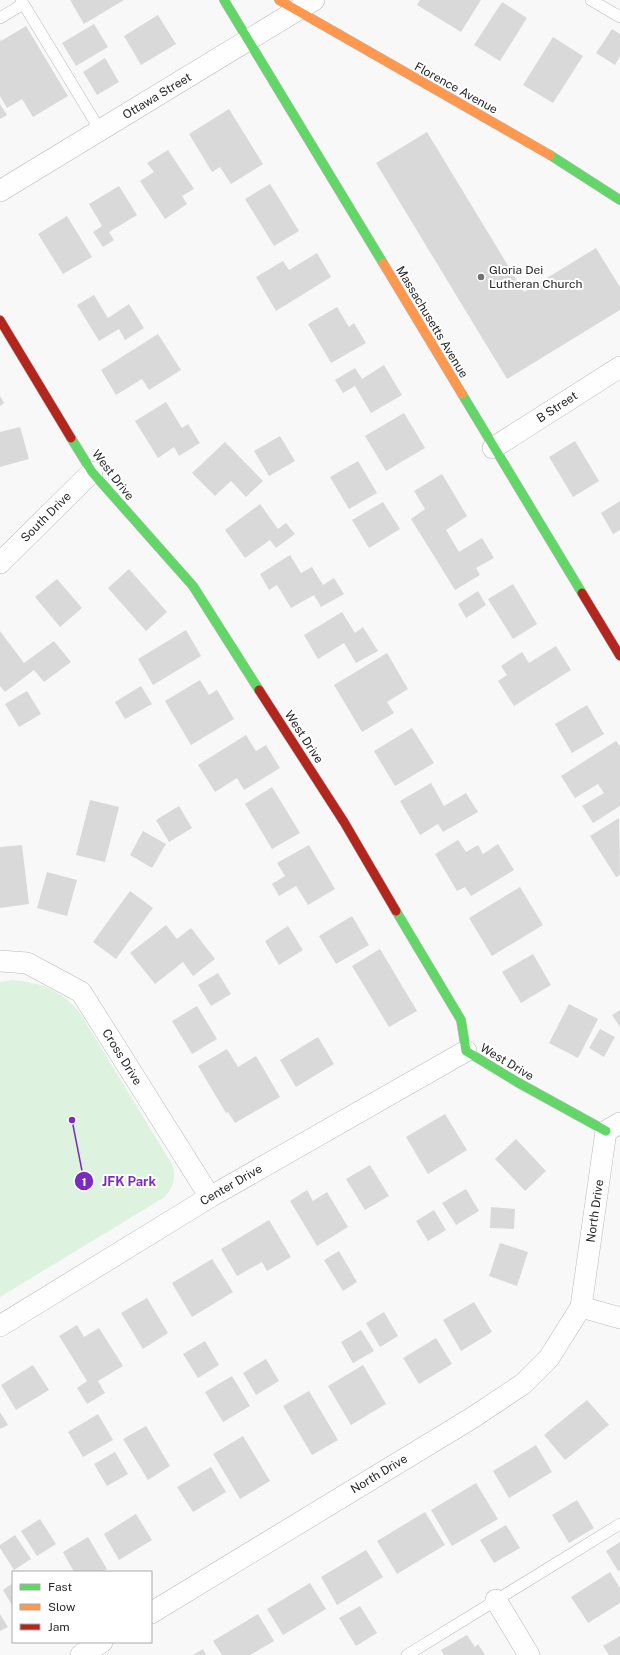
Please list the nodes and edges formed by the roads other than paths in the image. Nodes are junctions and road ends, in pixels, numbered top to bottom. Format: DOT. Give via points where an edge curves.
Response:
graph roads {
  1 [pos="224,0"];
  2 [pos="279,0"];
  3 [pos="314,0"];
  4 [pos="591,0"];
  5 [pos="22,2"];
  6 [pos="296,11"];
  7 [pos="620,17"];
  8 [pos="0,18"];
  9 [pos="248,40"];
  10 [pos="100,130"];
  11 [pos="0,191"];
  12 [pos="620,200"];
  13 [pos="0,320"];
  14 [pos="620,367"];
  15 [pos="493,448"];
  16 [pos="92,472"];
  17 [pos="0,562"];
  18 [pos="620,656"];
  19 [pos="0,961"];
  20 [pos="466,1051"];
  21 [pos="613,1127"];
  22 [pos="210,1197"];
  23 [pos="581,1307"];
  24 [pos="620,1318"];
  25 [pos="0,1326"];
  26 [pos="620,1524"];
  27 [pos="496,1600"];
  28 [pos="152,1611"];
  29 [pos="100,1643"];
  30 [pos="81,1655"];
  31 [pos="407,1655"];
  32 [pos="529,1655"];
  1 -- 9 [label="street, Massachusetts Avenue"];
  2 -- 6 [label="street, Florence Avenue"];
  3 -- 6 [label="street, Ottawa Street"];
  4 -- 7 [label="lane"];
  5 -- 8 [label="lane"];
  5 -- 10 [label="lane"];
  6 -- 9 [label="street, Ottawa Street"];
  6 -- 12 [label="street, Florence Avenue" via="559,160"];
  9 -- 10 [label="street, Ottawa Street"];
  9 -- 15 [label="street, Massachusetts Avenue"];
  10 -- 11 [label="street, Ottawa Street"];
  13 -- 16 [label="street, West Drive"];
  14 -- 15 [label="street, B Street"];
  15 -- 18 [label="street, Massachusetts Avenue"];
  16 -- 17 [label="street, South Drive"];
  16 -- 20 [label="street, West Drive" via="193,586 344,822 461,1020"];
  19 -- 22 [label="street, Cross Drive" via="27,962 81,992"];
  20 -- 21 [label="street, West Drive" via="517,1082"];
  20 -- 22 [label="street, Center Drive"];
  21 -- 23 [label="street, North Drive"];
  22 -- 25 [label="street, Center Drive"];
  23 -- 24 [label="street"];
  23 -- 28 [label="street, North Drive" via="549,1358 523,1384 472,1418"];
  26 -- 27 [label="lane"];
  27 -- 31 [label="lane"];
  27 -- 32 [label="street"];
  29 -- 30 [label="street"];
}
